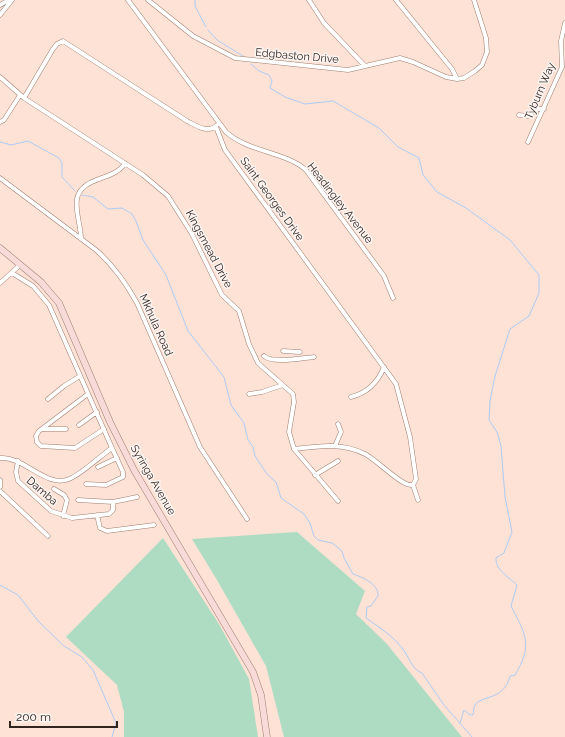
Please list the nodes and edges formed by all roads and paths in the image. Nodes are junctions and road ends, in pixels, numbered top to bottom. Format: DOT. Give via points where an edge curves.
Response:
graph roads {
  1 [pos="10,0"];
  2 [pos="128,0"];
  3 [pos="148,0"];
  4 [pos="309,0"];
  5 [pos="396,0"];
  6 [pos="474,0"];
  7 [pos="0,5"];
  8 [pos="0,15"];
  9 [pos="565,23"];
  10 [pos="563,46"];
  11 [pos="365,66"];
  12 [pos="0,77"];
  13 [pos="457,79"];
  14 [pos="20,95"];
  15 [pos="24,98"];
  16 [pos="544,109"];
  17 [pos="519,115"];
  18 [pos="0,122"];
  19 [pos="217,125"];
  20 [pos="528,142"];
  21 [pos="125,163"];
  22 [pos="0,178"];
  23 [pos="81,239"];
  24 [pos="0,248"];
  25 [pos="20,265"];
  26 [pos="12,273"];
  27 [pos="0,283"];
  28 [pos="392,298"];
  29 [pos="283,351"];
  30 [pos="300,352"];
  31 [pos="264,356"];
  32 [pos="314,357"];
  33 [pos="384,367"];
  34 [pos="80,376"];
  35 [pos="283,385"];
  36 [pos="88,394"];
  37 [pos="249,394"];
  38 [pos="351,397"];
  39 [pos="48,400"];
  40 [pos="96,412"];
  41 [pos="338,424"];
  42 [pos="79,425"];
  43 [pos="42,429"];
  44 [pos="66,429"];
  45 [pos="104,429"];
  46 [pos="291,440"];
  47 [pos="335,446"];
  48 [pos="304,447"];
  49 [pos="112,448"];
  50 [pos="294,448"];
  51 [pos="0,458"];
  52 [pos="117,458"];
  53 [pos="301,458"];
  54 [pos="338,460"];
  55 [pos="18,461"];
  56 [pos="98,466"];
  57 [pos="316,475"];
  58 [pos="0,480"];
  59 [pos="86,484"];
  60 [pos="413,485"];
  61 [pos="0,487"];
  62 [pos="54,489"];
  63 [pos="0,491"];
  64 [pos="137,497"];
  65 [pos="78,500"];
  66 [pos="418,500"];
  67 [pos="338,501"];
  68 [pos="113,502"];
  69 [pos="97,515"];
  70 [pos="63,516"];
  71 [pos="247,519"];
  72 [pos="154,525"];
  73 [pos="48,536"];
  74 [pos="267,737"];
  1 -- 7 [label="street"];
  1 -- 8 [label="street"];
  2 -- 19 [label="street, Headingley Avenue"];
  3 -- 11 [label="street, Edgbaston Drive" via="194,36 235,58 348,70"];
  4 -- 11 [label="street" via="324,23"];
  5 -- 13 [label="street" via="452,68"];
  6 -- 13 [label="street" via="486,38 487,52 478,68 464,78"];
  9 -- 10 [label="street, Tyburn Way" via="562,32"];
  10 -- 16 [label="street, Tyburn Way" via="562,67"];
  11 -- 13 [label="street, Edgbaston Drive" via="400,58"];
  12 -- 14 [label="street, Kingsmead Drive"];
  14 -- 15 [label="street, Kingsmead Drive"];
  14 -- 18 [label="street" via="4,120"];
  15 -- 19 [label="street" via="53,49 64,41 179,117 207,130"];
  15 -- 21 [label="street, Kingsmead Drive"];
  16 -- 17 [label="street" via="538,109 528,116"];
  16 -- 20 [label="street, Tyburn Way"];
  19 -- 28 [label="street, Headingley Avenue" via="242,143 297,164 306,170 384,276"];
  19 -- 33 [label="street, Saint Georges Drive" via="226,150"];
  21 -- 23 [label="street" via="118,171 86,186 80,192 77,204"];
  21 -- 35 [label="street, Kingsmead Drive" via="168,196 192,234 222,295 239,311 255,358 265,371"];
  22 -- 23 [label="street, Mkhula Road"];
  23 -- 71 [label="street, Mkhula Road" via="104,257 135,299 200,447"];
  24 -- 25 [label="street, Syringa Avenue"];
  25 -- 26 [label="street"];
  25 -- 74 [label="street, Syringa Avenue" via="47,288 59,303 110,422 134,470 249,664 261,695"];
  26 -- 27 [label="street"];
  26 -- 34 [label="street" via="33,286 49,305"];
  29 -- 30 [label="street"];
  31 -- 32 [label="street" via="272,360"];
  33 -- 38 [label="street" via="376,382 363,393"];
  33 -- 60 [label="street, Saint Georges Drive" via="396,384 402,404 414,461 416,479"];
  34 -- 36 [label="street"];
  34 -- 39 [label="street"];
  35 -- 37 [label="street"];
  35 -- 46 [label="street, Kingsmead Drive" via="294,397 289,423"];
  36 -- 40 [label="street"];
  36 -- 43 [label="street"];
  40 -- 42 [label="street"];
  40 -- 45 [label="street"];
  41 -- 47 [label="street" via="341,432"];
  43 -- 44 [label="street"];
  43 -- 45 [label="street" via="36,436 39,444 75,448"];
  45 -- 49 [label="street"];
  46 -- 48 [label="street" via="295,445"];
  46 -- 50 [label="street, Kingsmead Drive"];
  47 -- 48 [label="street"];
  47 -- 60 [label="street" via="364,453 406,485"];
  48 -- 50 [label="street"];
  48 -- 53 [label="street" via="299,451"];
  49 -- 52 [label="street"];
  49 -- 55 [label="street" via="72,478 64,481 52,480"];
  50 -- 53 [label="street, Kingsmead Drive"];
  51 -- 55 [label="street"];
  52 -- 56 [label="street"];
  52 -- 59 [label="street" via="123,477 106,484"];
  53 -- 57 [label="street, Kingsmead Drive"];
  54 -- 57 [label="street"];
  55 -- 70 [label="street, Damba" via="16,476 22,486 51,511"];
  57 -- 67 [label="street, Kingsmead Drive"];
  58 -- 61 [label="street"];
  60 -- 66 [label="street, Saint Georges Drive"];
  62 -- 70 [label="street" via="67,500"];
  63 -- 73 [label="street"];
  64 -- 68 [label="street"];
  65 -- 68 [label="street"];
  68 -- 69 [label="street, Damba" via="112,512"];
  69 -- 70 [label="street, Damba" via="72,518"];
  69 -- 72 [label="street" via="100,528 106,531"];
}
